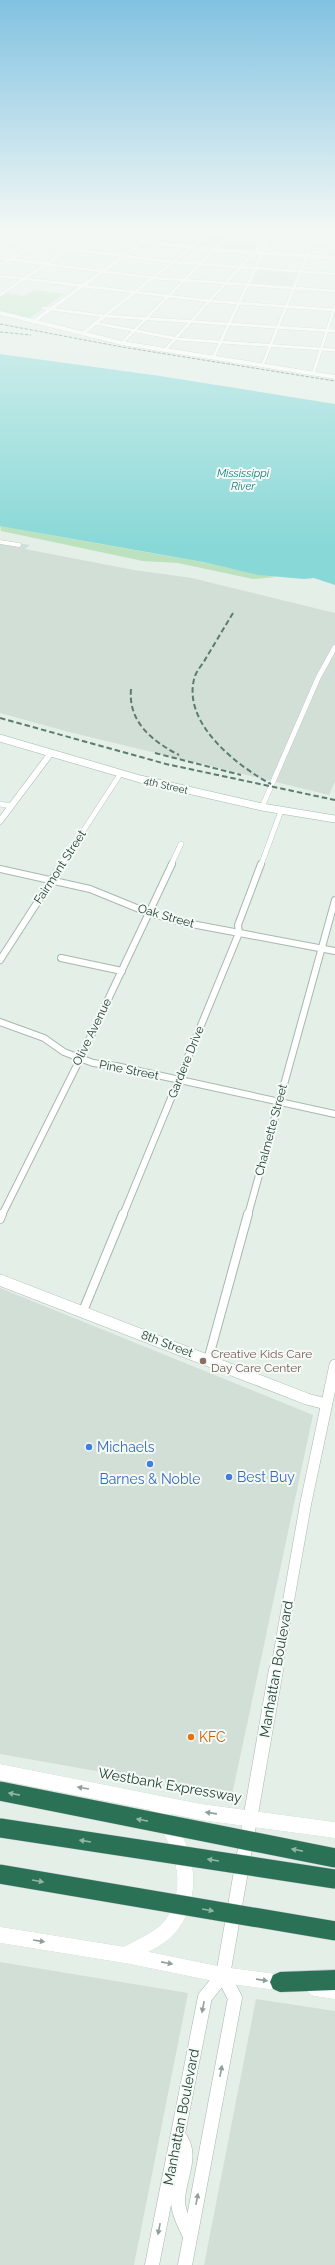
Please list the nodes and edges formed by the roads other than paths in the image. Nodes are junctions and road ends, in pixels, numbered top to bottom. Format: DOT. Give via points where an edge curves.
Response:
graph roads {
  1 [pos="94,337"];
  2 [pos="129,337"];
  3 [pos="168,337"];
  4 [pos="223,337"];
  5 [pos="274,337"];
  6 [pos="324,337"];
  7 [pos="175,338"];
  8 [pos="221,342"];
  9 [pos="122,343"];
  10 [pos="270,345"];
  11 [pos="320,349"];
  12 [pos="335,350"];
  13 [pos="164,351"];
  14 [pos="213,358"];
  15 [pos="262,366"];
  16 [pos="313,374"];
  17 [pos="335,377"];
  18 [pos="0,542"];
  19 [pos="19,545"];
  20 [pos="335,647"];
  21 [pos="0,738"];
  22 [pos="51,753"];
  23 [pos="121,773"];
  24 [pos="0,804"];
  25 [pos="10,806"];
  26 [pos="262,807"];
  27 [pos="281,811"];
  28 [pos="335,819"];
  29 [pos="0,821"];
  30 [pos="180,844"];
  31 [pos="0,870"];
  32 [pos="50,881"];
  33 [pos="335,900"];
  34 [pos="149,913"];
  35 [pos="239,933"];
  36 [pos="322,948"];
  37 [pos="335,951"];
  38 [pos="61,958"];
  39 [pos="0,960"];
  40 [pos="122,971"];
  41 [pos="0,1022"];
  42 [pos="80,1059"];
  43 [pos="179,1080"];
  44 [pos="278,1102"];
  45 [pos="335,1114"];
  46 [pos="0,1219"];
  47 [pos="0,1280"];
  48 [pos="82,1312"];
  49 [pos="208,1360"];
  50 [pos="335,1365"];
  51 [pos="331,1405"];
  52 [pos="0,1772"];
  53 [pos="0,1792"];
  54 [pos="156,1803"];
  55 [pos="249,1818"];
  56 [pos="0,1828"];
  57 [pos="335,1830"];
  58 [pos="335,1858"];
  59 [pos="0,1874"];
  60 [pos="335,1878"];
  61 [pos="335,1931"];
  62 [pos="0,1935"];
  63 [pos="125,1955"];
  64 [pos="223,1975"];
  65 [pos="335,1980"];
  66 [pos="280,1982"];
  67 [pos="335,1991"];
  68 [pos="178,2136"];
  69 [pos="190,2237"];
  70 [pos="152,2265"];
  71 [pos="185,2265"];
  1 -- 9 [label="street"];
  2 -- 9 [label="street"];
  3 -- 7 [label="street"];
  4 -- 8 [label="street"];
  5 -- 10 [label="street"];
  6 -- 11 [label="street"];
  7 -- 8 [label="street"];
  7 -- 13 [label="street"];
  8 -- 10 [label="street"];
  8 -- 14 [label="street"];
  9 -- 13 [label="street"];
  10 -- 11 [label="street"];
  10 -- 15 [label="street"];
  11 -- 12 [label="street"];
  11 -- 16 [label="street"];
  13 -- 14 [label="street"];
  14 -- 15 [label="street"];
  15 -- 16 [label="street"];
  16 -- 17 [label="street"];
  18 -- 19 [label="street"];
  20 -- 26 [label="street" via="318,678"];
  21 -- 22 [label="main road, 4th Street"];
  22 -- 23 [label="main road, 4th Street"];
  22 -- 25 [label="street"];
  23 -- 26 [label="main road, 4th Street"];
  23 -- 32 [label="street, Fairmont Street"];
  24 -- 25 [label="street"];
  25 -- 29 [label="street"];
  26 -- 27 [label="main road, 4th Street"];
  27 -- 28 [label="main road, 4th Street"];
  27 -- 35 [label="street, Gardere Drive" via="238,925"];
  30 -- 34 [label="street, Olive Avenue"];
  31 -- 32 [label="street, Oak Street"];
  32 -- 34 [label="street, Oak Street" via="90,889"];
  32 -- 39 [label="street, Fairmont Street"];
  33 -- 36 [label="street, Chalmette Street"];
  34 -- 35 [label="street, Oak Street"];
  34 -- 40 [label="street, Olive Avenue"];
  35 -- 36 [label="street, Oak Street"];
  35 -- 43 [label="street, Gardere Drive"];
  36 -- 37 [label="street, Oak Street"];
  36 -- 44 [label="street, Chalmette Street"];
  38 -- 40 [label="street"];
  40 -- 42 [label="street, Olive Avenue"];
  41 -- 42 [label="street, Pine Street" via="44,1038 64,1052"];
  42 -- 43 [label="street, Pine Street"];
  42 -- 46 [label="street, Olive Avenue"];
  43 -- 44 [label="street, Pine Street"];
  43 -- 48 [label="street, Gardere Drive"];
  44 -- 45 [label="street, Pine Street"];
  44 -- 49 [label="street, Chalmette Street"];
  47 -- 48 [label="street, 8th Street"];
  48 -- 49 [label="street, 8th Street"];
  49 -- 51 [label="street, 8th Street" via="307,1399"];
  50 -- 51 [label="street, Manhattan Boulevard"];
  51 -- 55 [label="street, Manhattan Boulevard" via="306,1502"];
  54 -- 52 [label="main road, Westbank Expressway, one-way"];
  58 -- 53 [label="highway, one-way, bridge"];
  55 -- 54 [label="main road, Westbank Expressway, one-way"];
  54 -- 63 [label="main road" via="181,1849 186,1867 186,1890 179,1914 171,1926 156,1939"];
  55 -- 57 [label="main road, Westbank Expressway"];
  55 -- 64 [label="street, Manhattan Boulevard"];
  60 -- 56 [label="highway, one-way, bridge"];
  59 -- 61 [label="highway, one-way, bridge"];
  62 -- 63 [label="main road, one-way"];
  63 -- 64 [label="main road, one-way"];
  64 -- 66 [label="main road, one-way"];
  64 -- 68 [label="street, Manhattan Boulevard, one-way" via="205,1997"];
  69 -- 64 [label="street, one-way" via="235,1998"];
  65 -- 66 [label="highway"];
  66 -- 67 [label="main road"];
  68 -- 69 [label="street" via="186,2145 186,2150 178,2202"];
  68 -- 70 [label="street, Manhattan Boulevard, one-way"];
  69 -- 71 [label="street"];
}
